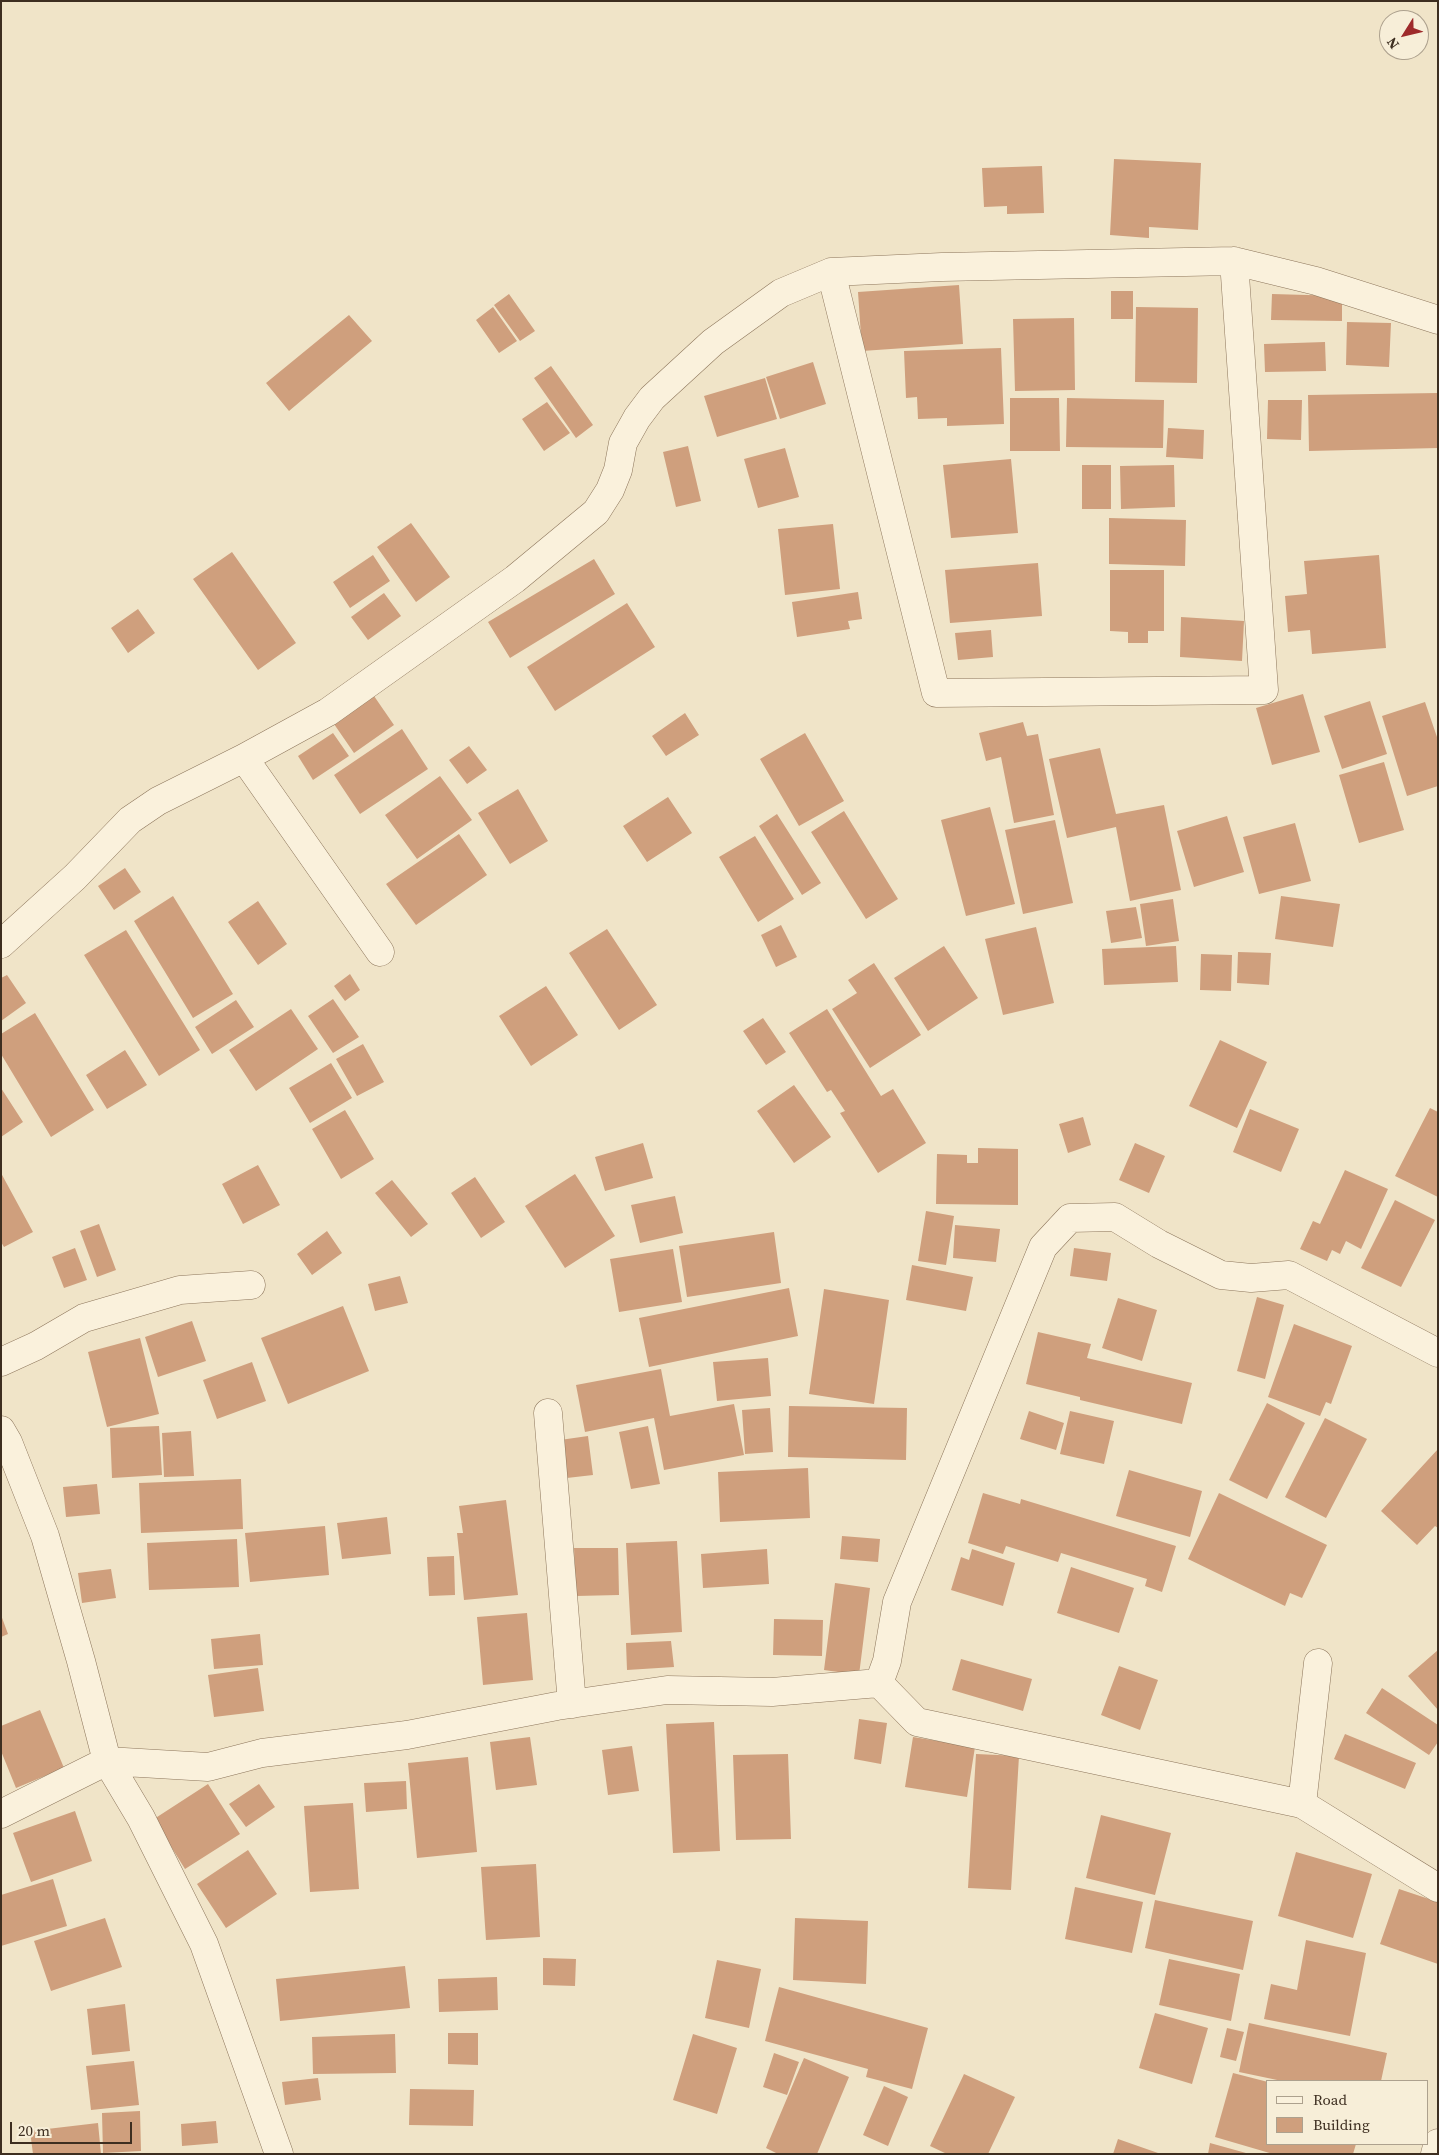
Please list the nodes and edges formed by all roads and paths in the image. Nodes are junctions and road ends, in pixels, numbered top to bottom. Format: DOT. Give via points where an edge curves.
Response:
graph roads {
  1 [pos="1234,261"];
  2 [pos="831,272"];
  3 [pos="1438,320"];
  4 [pos="244,758"];
  5 [pos="1,944"];
  6 [pos="380,952"];
  7 [pos="251,1284"];
  8 [pos="1438,1353"];
  9 [pos="1,1362"];
  10 [pos="548,1413"];
  11 [pos="1,1430"];
  12 [pos="1318,1663"];
  13 [pos="879,1683"];
  14 [pos="572,1704"];
  15 [pos="107,1761"];
  16 [pos="1302,1804"];
  17 [pos="1,1814"];
  18 [pos="1438,1888"];
  19 [pos="1438,2143"];
  20 [pos="279,2154"];
  21 [pos="1435,2154"];
  1 -- 2 [label="street"];
  1 -- 2 [label="street" via="1264,690 936,693"];
  1 -- 3 [label="street" via="1316,281"];
  2 -- 4 [label="street" via="781,293 713,342 652,398 623,442 618,470 596,512 523,573 328,712"];
  4 -- 5 [label="street" via="158,801 130,820 75,877"];
  4 -- 6 [label="street"];
  7 -- 9 [label="street" via="180,1290 84,1318"];
  8 -- 13 [label="street" via="1289,1275 1251,1278 1221,1275 1159,1244 1115,1217 1070,1218 1043,1247 896,1602 887,1661"];
  10 -- 14 [label="street"];
  11 -- 15 [label="street" via="45,1536"];
  12 -- 16 [label="street"];
  13 -- 14 [label="street" via="772,1692 668,1690"];
  13 -- 16 [label="street" via="917,1722"];
  14 -- 15 [label="street" via="407,1735 262,1753 208,1767"];
  15 -- 17 [label="street"];
  15 -- 20 [label="street" via="141,1818 204,1944"];
  16 -- 18 [label="street"];
  19 -- 21 [label="street"];
}
